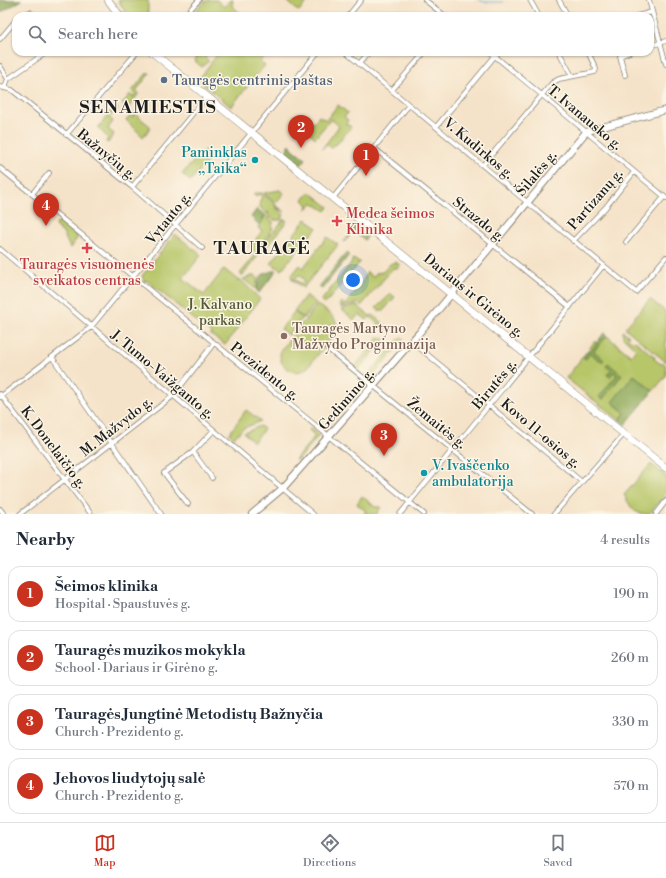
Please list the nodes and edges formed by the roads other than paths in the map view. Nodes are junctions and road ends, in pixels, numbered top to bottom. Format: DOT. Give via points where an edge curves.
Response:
graph roads {
  1 [pos="108,0"];
  2 [pos="199,0"];
  3 [pos="361,0"];
  4 [pos="425,0"];
  5 [pos="530,0"];
  6 [pos="559,0"];
  7 [pos="649,0"];
  8 [pos="117,12"];
  9 [pos="188,12"];
  10 [pos="351,12"];
  11 [pos="440,12"];
  12 [pos="537,12"];
  13 [pos="566,12"];
  14 [pos="652,12"];
  15 [pos="654,19"];
  16 [pos="12,25"];
  17 [pos="0,39"];
  18 [pos="666,41"];
  19 [pos="661,43"];
  20 [pos="654,45"];
  21 [pos="41,56"];
  22 [pos="134,56"];
  23 [pos="158,56"];
  24 [pos="315,56"];
  25 [pos="350,56"];
  26 [pos="366,56"];
  27 [pos="422,56"];
  28 [pos="495,56"];
  29 [pos="561,56"];
  30 [pos="590,56"];
  31 [pos="620,56"];
  32 [pos="359,64"];
  33 [pos="666,64"];
  34 [pos="0,66"];
  35 [pos="625,74"];
  36 [pos="572,76"];
  37 [pos="8,79"];
  38 [pos="2,87"];
  39 [pos="392,90"];
  40 [pos="541,95"];
  41 [pos="207,96"];
  42 [pos="409,105"];
  43 [pos="666,110"];
  44 [pos="436,127"];
  45 [pos="251,132"];
  46 [pos="586,132"];
  47 [pos="66,135"];
  48 [pos="374,148"];
  49 [pos="483,165"];
  50 [pos="0,168"];
  51 [pos="634,172"];
  52 [pos="49,173"];
  53 [pos="132,187"];
  54 [pos="666,190"];
  55 [pos="32,194"];
  56 [pos="664,197"];
  57 [pos="333,198"];
  58 [pos="527,203"];
  59 [pos="176,225"];
  60 [pos="573,241"];
  61 [pos="626,242"];
  62 [pos="492,244"];
  63 [pos="202,248"];
  64 [pos="0,249"];
  65 [pos="666,257"];
  66 [pos="603,266"];
  67 [pos="133,276"];
  68 [pos="452,293"];
  69 [pos="570,307"];
  70 [pos="91,327"];
  71 [pos="412,341"];
  72 [pos="214,343"];
  73 [pos="328,349"];
  74 [pos="52,357"];
  75 [pos="530,357"];
  76 [pos="373,385"];
  77 [pos="0,396"];
  78 [pos="173,396"];
  79 [pos="490,405"];
  80 [pos="214,431"];
  81 [pos="624,434"];
  82 [pos="329,436"];
  83 [pos="112,443"];
  84 [pos="453,450"];
  85 [pos="193,452"];
  86 [pos="666,468"];
  87 [pos="212,478"];
  88 [pos="65,479"];
  89 [pos="582,482"];
  90 [pos="283,488"];
  91 [pos="666,501"];
  92 [pos="410,502"];
  93 [pos="188,504"];
  94 [pos="0,509"];
  95 [pos="4,514"];
  96 [pos="20,514"];
  97 [pos="91,514"];
  98 [pos="161,514"];
  99 [pos="252,514"];
  100 [pos="313,514"];
  101 [pos="400,514"];
  102 [pos="424,514"];
  103 [pos="532,514"];
  104 [pos="554,514"];
  105 [pos="656,514"];
  1 -- 8 [label="highway"];
  2 -- 9 [label="street"];
  3 -- 10 [label="street"];
  4 -- 11 [label="street"];
  5 -- 12 [label="street"];
  6 -- 13 [label="street"];
  7 -- 14 [label="street"];
  15 -- 19 [label="street"];
  16 -- 17 [label="street"];
  18 -- 19 [label="street"];
  19 -- 20 [label="street"];
  19 -- 33 [label="street"];
  21 -- 37 [label="street"];
  22 -- 47 [label="street"];
  23 -- 41 [label="highway, Dariaus ir Girėno g."];
  24 -- 45 [label="street, Vytauto g."];
  25 -- 32 [label="street, V. Kudirkos g."];
  26 -- 32 [label="street"];
  27 -- 39 [label="street"];
  28 -- 40 [label="street, T. Ivanausko g."];
  28 -- 44 [label="street"];
  29 -- 36 [label="street"];
  30 -- 36 [label="street" via="596,71"];
  31 -- 35 [label="street"];
  32 -- 39 [label="street, V. Kudirkos g."];
  34 -- 37 [label="street"];
  36 -- 40 [label="street" via="556,80"];
  37 -- 38 [label="street"];
  38 -- 47 [label="street, Bažnyčių g." via="12,90"];
  39 -- 42 [label="street, V. Kudirkos g."];
  40 -- 46 [label="street, T. Ivanausko g."];
  40 -- 49 [label="street"];
  41 -- 45 [label="highway, Dariaus ir Girėno g."];
  41 -- 53 [label="street"];
  42 -- 44 [label="street, V. Kudirkos g."];
  42 -- 48 [label="street"];
  43 -- 46 [label="main road"];
  44 -- 49 [label="street, V. Kudirkos g."];
  45 -- 57 [label="highway, Dariaus ir Girėno g."];
  45 -- 59 [label="street, Vytauto g."];
  46 -- 51 [label="street, T. Ivanausko g."];
  46 -- 58 [label="main road, Šilalės g."];
  47 -- 53 [label="street, Bažnyčių g."];
  48 -- 57 [label="street"];
  48 -- 62 [label="street, Strazdo g."];
  49 -- 58 [label="street, V. Kudirkos g."];
  50 -- 55 [label="street, Prezidento g."];
  51 -- 56 [label="street, T. Ivanausko g."];
  51 -- 60 [label="street, Partizanų g." via="605,208"];
  52 -- 55 [label="street"];
  53 -- 59 [label="street, Bažnyčių g."];
  54 -- 56 [label="street"];
  55 -- 67 [label="street, Prezidento g."];
  56 -- 61 [label="street"];
  57 -- 68 [label="highway, Dariaus ir Girėno g."];
  58 -- 60 [label="street, V. Kudirkos g."];
  58 -- 62 [label="main road, Šilalės g."];
  59 -- 63 [label="street, Bažnyčių g."];
  59 -- 67 [label="street, Vytauto g."];
  60 -- 66 [label="street, V. Kudirkos g."];
  62 -- 68 [label="main road, Šilalės g."];
  62 -- 69 [label="street, Strazdo g."];
  64 -- 70 [label="street, J. Tumo-Vaižganto g."];
  65 -- 66 [label="street, V. Kudirkos g." via="636,292"];
  66 -- 69 [label="street, Birutės g."];
  67 -- 70 [label="street, Vytauto g."];
  67 -- 72 [label="street, Prezidento g."];
  68 -- 71 [label="main road, Gedimino g."];
  68 -- 75 [label="highway, Dariaus ir Girėno g."];
  69 -- 75 [label="street, Birutės g."];
  70 -- 74 [label="street, Vytauto g."];
  70 -- 78 [label="street, J. Tumo-Vaižganto g."];
  71 -- 76 [label="main road, Gedimino g."];
  71 -- 79 [label="street, Kovo 11-osios g."];
  72 -- 78 [label="street, M. Mažvydo g."];
  72 -- 82 [label="street, Prezidento g."];
  73 -- 76 [label="street, Žemaitės g."];
  74 -- 77 [label="street, Vytauto g."];
  74 -- 83 [label="street"];
  75 -- 79 [label="street, Birutės g."];
  75 -- 81 [label="highway, Dariaus ir Girėno g."];
  76 -- 82 [label="main road, Gedimino g."];
  76 -- 84 [label="street, Žemaitės g."];
  77 -- 88 [label="street, K. Donelaičio g."];
  78 -- 80 [label="street, J. Tumo-Vaižganto g."];
  78 -- 83 [label="street, M. Mažvydo g."];
  79 -- 84 [label="street, Birutės g."];
  79 -- 89 [label="street, Kovo 11-osios g."];
  80 -- 85 [label="street"];
  80 -- 90 [label="street, J. Tumo-Vaižganto g."];
  81 -- 86 [label="highway, Dariaus ir Girėno g."];
  81 -- 89 [label="street"];
  82 -- 90 [label="main road, Gedimino g."];
  82 -- 92 [label="street, Prezidento g."];
  83 -- 88 [label="street, M. Mažvydo g."];
  83 -- 98 [label="street"];
  84 -- 92 [label="street, Birutės g."];
  84 -- 103 [label="street, Žemaitės g."];
  85 -- 87 [label="street"];
  85 -- 93 [label="street" via="164,473"];
  88 -- 96 [label="street, M. Mažvydo g."];
  88 -- 97 [label="street, K. Donelaičio g."];
  89 -- 104 [label="street"];
  90 -- 99 [label="main road, Gedimino g."];
  90 -- 100 [label="street, J. Tumo-Vaižganto g."];
  91 -- 105 [label="street"];
  92 -- 101 [label="street, Birutės g."];
  92 -- 102 [label="street, Prezidento g."];
  94 -- 95 [label="street"];
}
